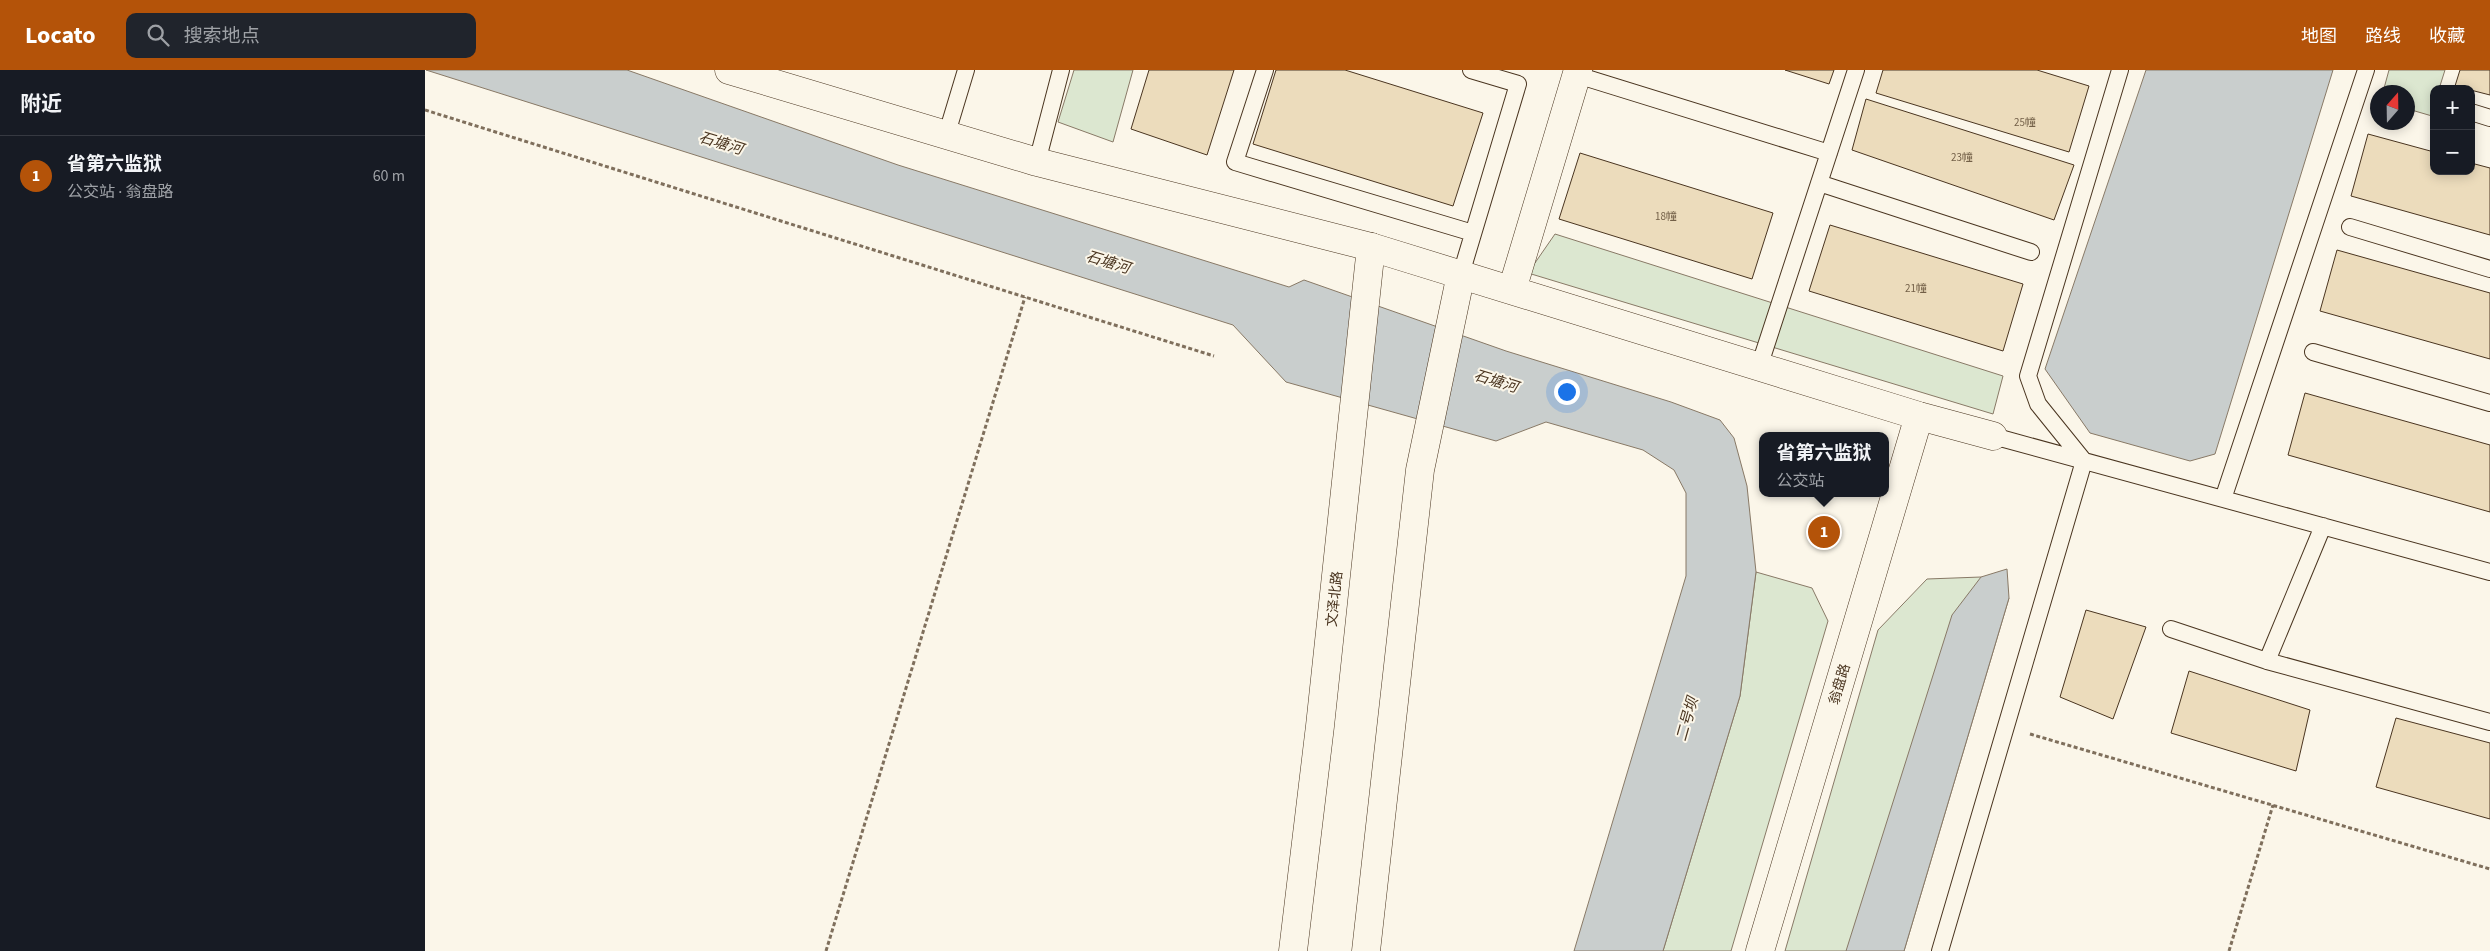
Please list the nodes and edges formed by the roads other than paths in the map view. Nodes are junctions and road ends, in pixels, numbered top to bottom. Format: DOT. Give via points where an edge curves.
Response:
graph roads {
  1 [pos="729,70"];
  2 [pos="966,70"];
  3 [pos="1061,70"];
  4 [pos="1265,70"];
  5 [pos="1471,70"];
  6 [pos="1855,70"];
  7 [pos="2366,70"];
  8 [pos="1577,72"];
  9 [pos="2114,72"];
  10 [pos="2475,113"];
  11 [pos="2490,118"];
  12 [pos="947,134"];
  13 [pos="1829,153"];
  14 [pos="1037,162"];
  15 [pos="1819,183"];
  16 [pos="2350,227"];
  17 [pos="1473,232"];
  18 [pos="1371,247"];
  19 [pos="2031,252"];
  20 [pos="2490,269"];
  21 [pos="1461,274"];
  22 [pos="1512,290"];
  23 [pos="2313,352"];
  24 [pos="1759,367"];
  25 [pos="2490,403"];
  26 [pos="1919,416"];
  27 [pos="1993,436"];
  28 [pos="2084,461"];
  29 [pos="2223,499"];
  30 [pos="2323,526"];
  31 [pos="2490,572"];
  32 [pos="2171,629"];
  33 [pos="2267,661"];
  34 [pos="2490,722"];
  35 [pos="1293,951"];
  36 [pos="1366,951"];
  37 [pos="1760,951"];
  38 [pos="1940,951"];
  1 -- 12 [label="street"];
  2 -- 12 [label="lane"];
  3 -- 14 [label="lane"];
  4 -- 17 [label="lane" via="1235,162"];
  5 -- 17 [label="lane" via="1518,84"];
  6 -- 13 [label="lane"];
  7 -- 29 [label="lane"];
  8 -- 13 [label="lane"];
  8 -- 22 [label="street"];
  9 -- 28 [label="lane" via="2029,376 2038,404"];
  10 -- 11 [label="lane"];
  12 -- 14 [label="street"];
  13 -- 15 [label="lane"];
  14 -- 18 [label="street"];
  15 -- 19 [label="lane"];
  15 -- 24 [label="lane"];
  16 -- 20 [label="lane"];
  17 -- 21 [label="lane"];
  18 -- 21 [label="street"];
  18 -- 35 [label="street, 文泽北路" via="1321,726"];
  21 -- 22 [label="street"];
  21 -- 36 [label="street" via="1420,470"];
  22 -- 24 [label="street"];
  23 -- 25 [label="lane"];
  24 -- 26 [label="street"];
  26 -- 27 [label="street"];
  26 -- 37 [label="street, 翁盘路"];
  27 -- 28 [label="lane"];
  28 -- 29 [label="lane"];
  28 -- 38 [label="lane"];
  29 -- 30 [label="lane"];
  30 -- 31 [label="lane"];
  30 -- 33 [label="lane"];
  32 -- 33 [label="lane"];
  33 -- 34 [label="lane"];
}
